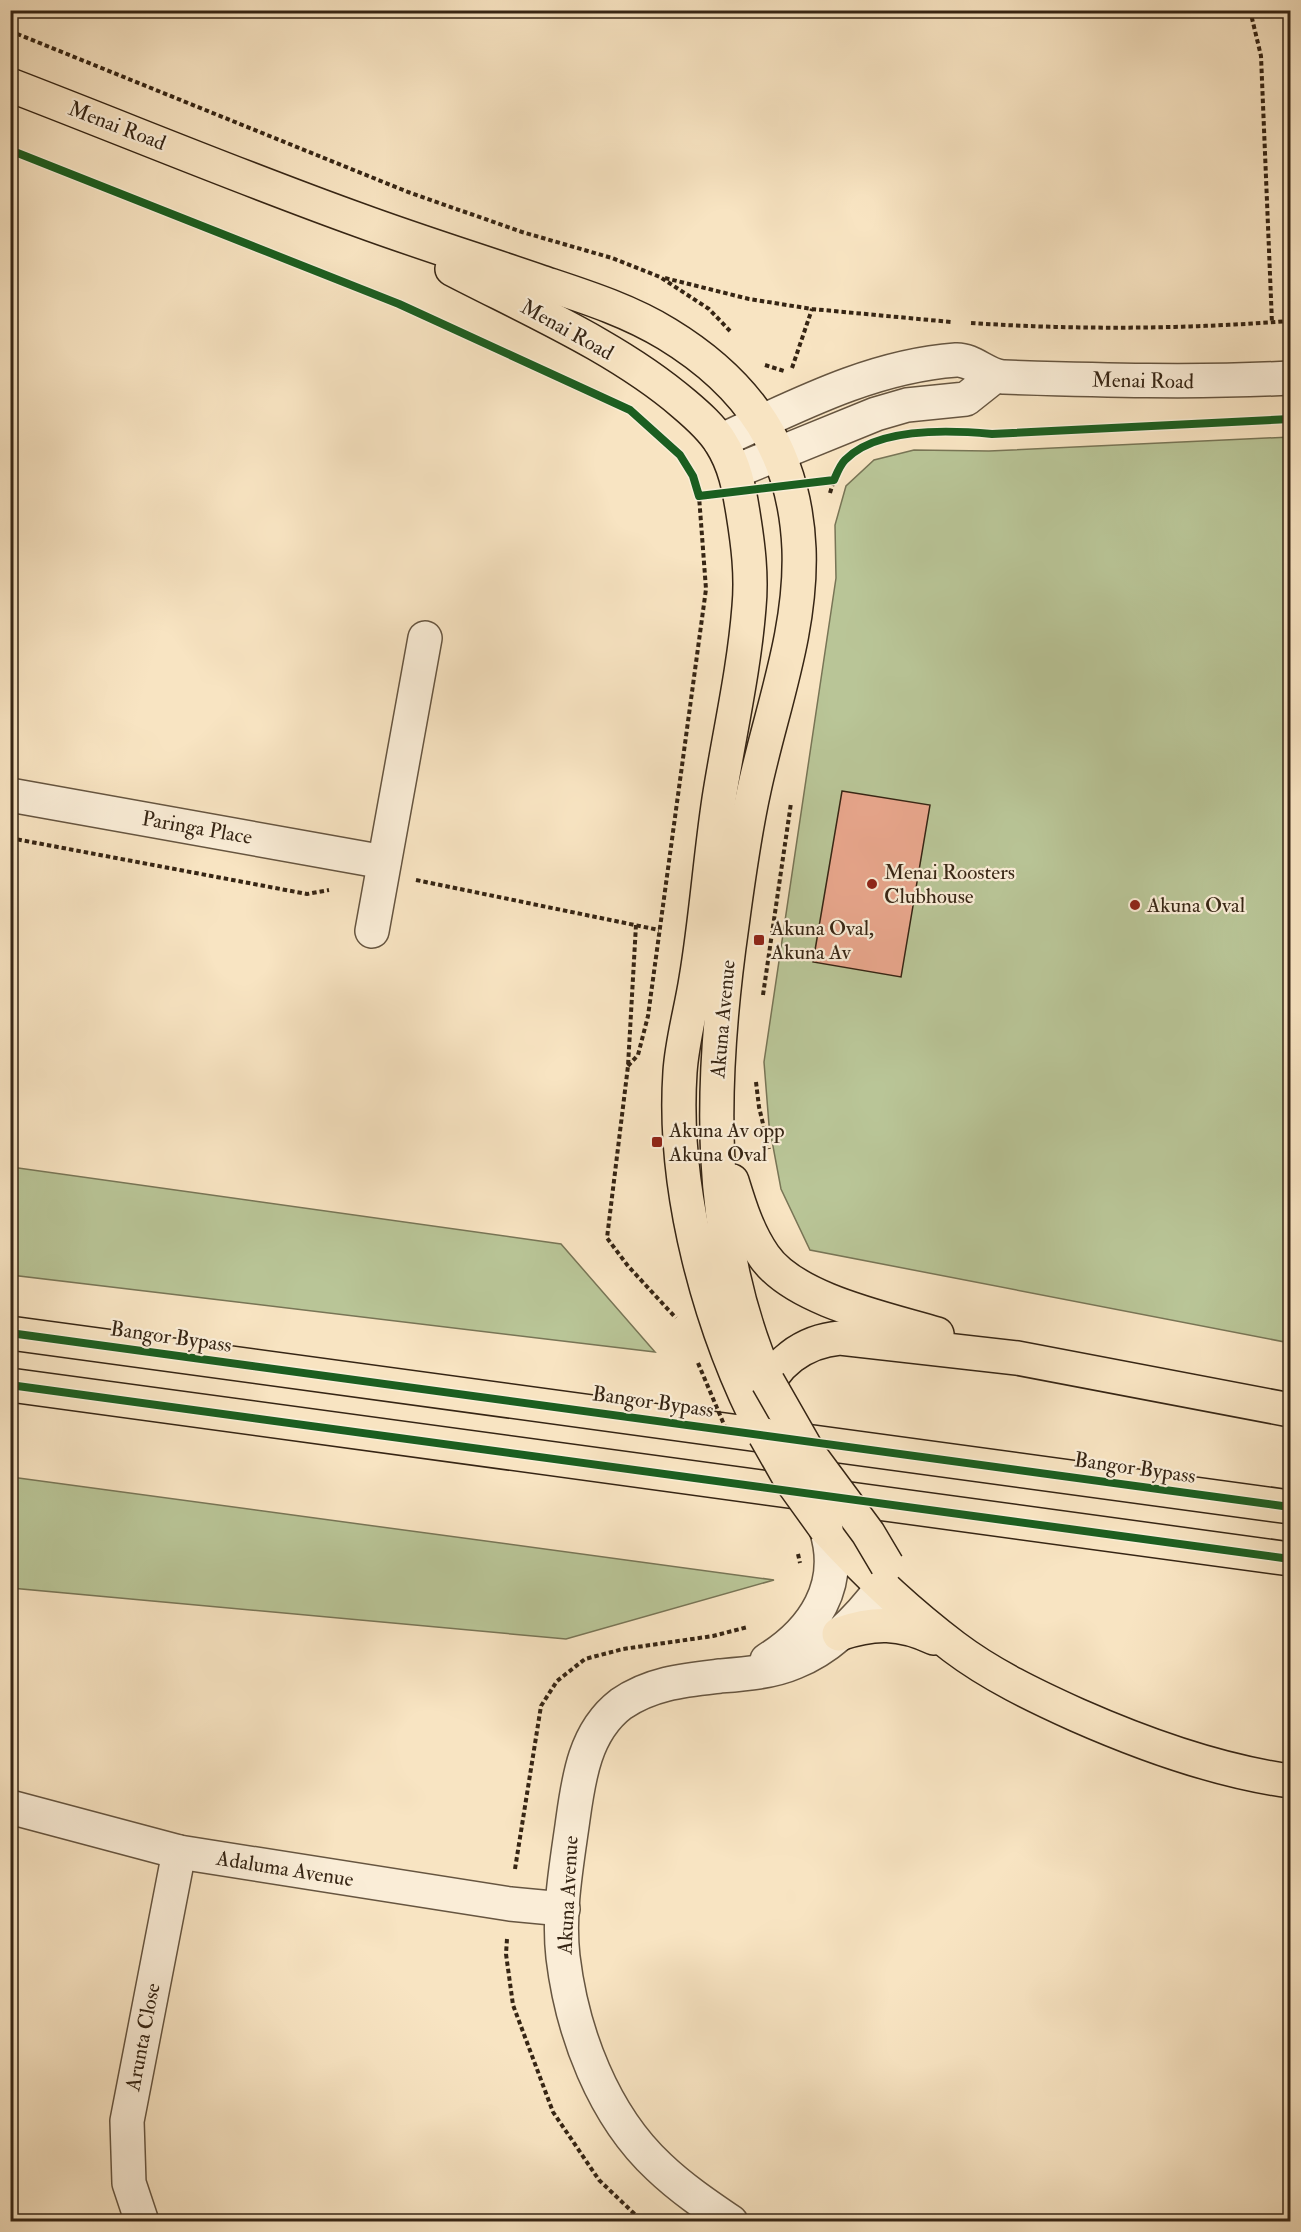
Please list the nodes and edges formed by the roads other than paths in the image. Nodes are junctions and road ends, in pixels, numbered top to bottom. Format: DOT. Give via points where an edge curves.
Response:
graph roads {
  1 [pos="10,84"];
  2 [pos="358,220"];
  3 [pos="995,376"];
  4 [pos="1290,378"];
  5 [pos="762,422"];
  6 [pos="720,441"];
  7 [pos="780,453"];
  8 [pos="738,481"];
  9 [pos="425,638"];
  10 [pos="10,795"];
  11 [pos="382,871"];
  12 [pos="372,931"];
  13 [pos="717,1108"];
  14 [pos="10,1333"];
  15 [pos="1017,1358"];
  16 [pos="769,1376"];
  17 [pos="10,1385"];
  18 [pos="1290,1410"];
  19 [pos="765,1435"];
  20 [pos="1290,1507"];
  21 [pos="1290,1559"];
  22 [pos="864,1569"];
  23 [pos="839,1634"];
  24 [pos="955,1647"];
  25 [pos="726,1676"];
  26 [pos="1290,1781"];
  27 [pos="10,1807"];
  28 [pos="179,1852"];
  29 [pos="563,1910"];
  30 [pos="142,2222"];
  31 [pos="731,2222"];
  1 -- 2 [label="main road, Menai Road"];
  2 -- 5 [label="main road, Menai Road" via="581,295 642,320 718,370"];
  2 -- 6 [label="main road, Menai Road" via="557,323 646,374 699,417"];
  3 -- 4 [label="street, Menai Road" via="1136,382"];
  3 -- 5 [label="street, Menai Road" via="960,360 918,364 882,372"];
  3 -- 7 [label="street" via="966,399 907,405"];
  5 -- 6 [label="street, Menai Road"];
  5 -- 7 [label="main road, Akuna Avenue"];
  6 -- 8 [label="main road, Akuna Avenue"];
  7 -- 8 [label="street"];
  7 -- 13 [label="main road, Akuna Avenue" via="799,547 795,612 739,873 722,1002"];
  8 -- 19 [label="main road, Akuna Avenue" via="750,569 749,607 697,975 682,1050 679,1098 693,1232 732,1365"];
  9 -- 11 [label="street"];
  10 -- 11 [label="street, Paringa Place"];
  11 -- 12 [label="street"];
  13 -- 15 [label="main road" via="727,1163 744,1219 765,1259 778,1272 841,1305"];
  13 -- 16 [label="main road, Akuna Avenue" via="725,1238 735,1288"];
  14 -- 20 [label="main road, Bangor Bypass"];
  15 -- 16 [label="main road" via="840,1338 805,1346"];
  15 -- 18 [label="main road"];
  16 -- 19 [label="main road" via="761,1411"];
  16 -- 22 [label="main road, Akuna Avenue, bridge" via="807,1452 868,1533"];
  17 -- 21 [label="main road"];
  19 -- 22 [label="main road, Akuna Avenue, bridge" via="826,1529"];
  22 -- 23 [label="street, Akuna Avenue" via="868,1606"];
  22 -- 24 [label="main road"];
  22 -- 25 [label="street, Akuna Avenue" via="829,1587 813,1618 791,1643 764,1662"];
  23 -- 24 [label="main road" via="877,1625 904,1626"];
  23 -- 25 [label="street, Akuna Avenue" via="796,1662"];
  24 -- 26 [label="main road" via="1018,1687 1137,1740 1225,1768"];
  25 -- 29 [label="street, Akuna Avenue" via="648,1689 619,1706 600,1728 585,1754 577,1785"];
  27 -- 28 [label="street, Adaluma Avenue"];
  28 -- 29 [label="street, Adaluma Avenue"];
  28 -- 30 [label="street, Arunta Close" via="127,2121 129,2183"];
  29 -- 31 [label="street, Akuna Avenue" via="563,1955 570,2000 603,2089 627,2131 658,2167"];
}
